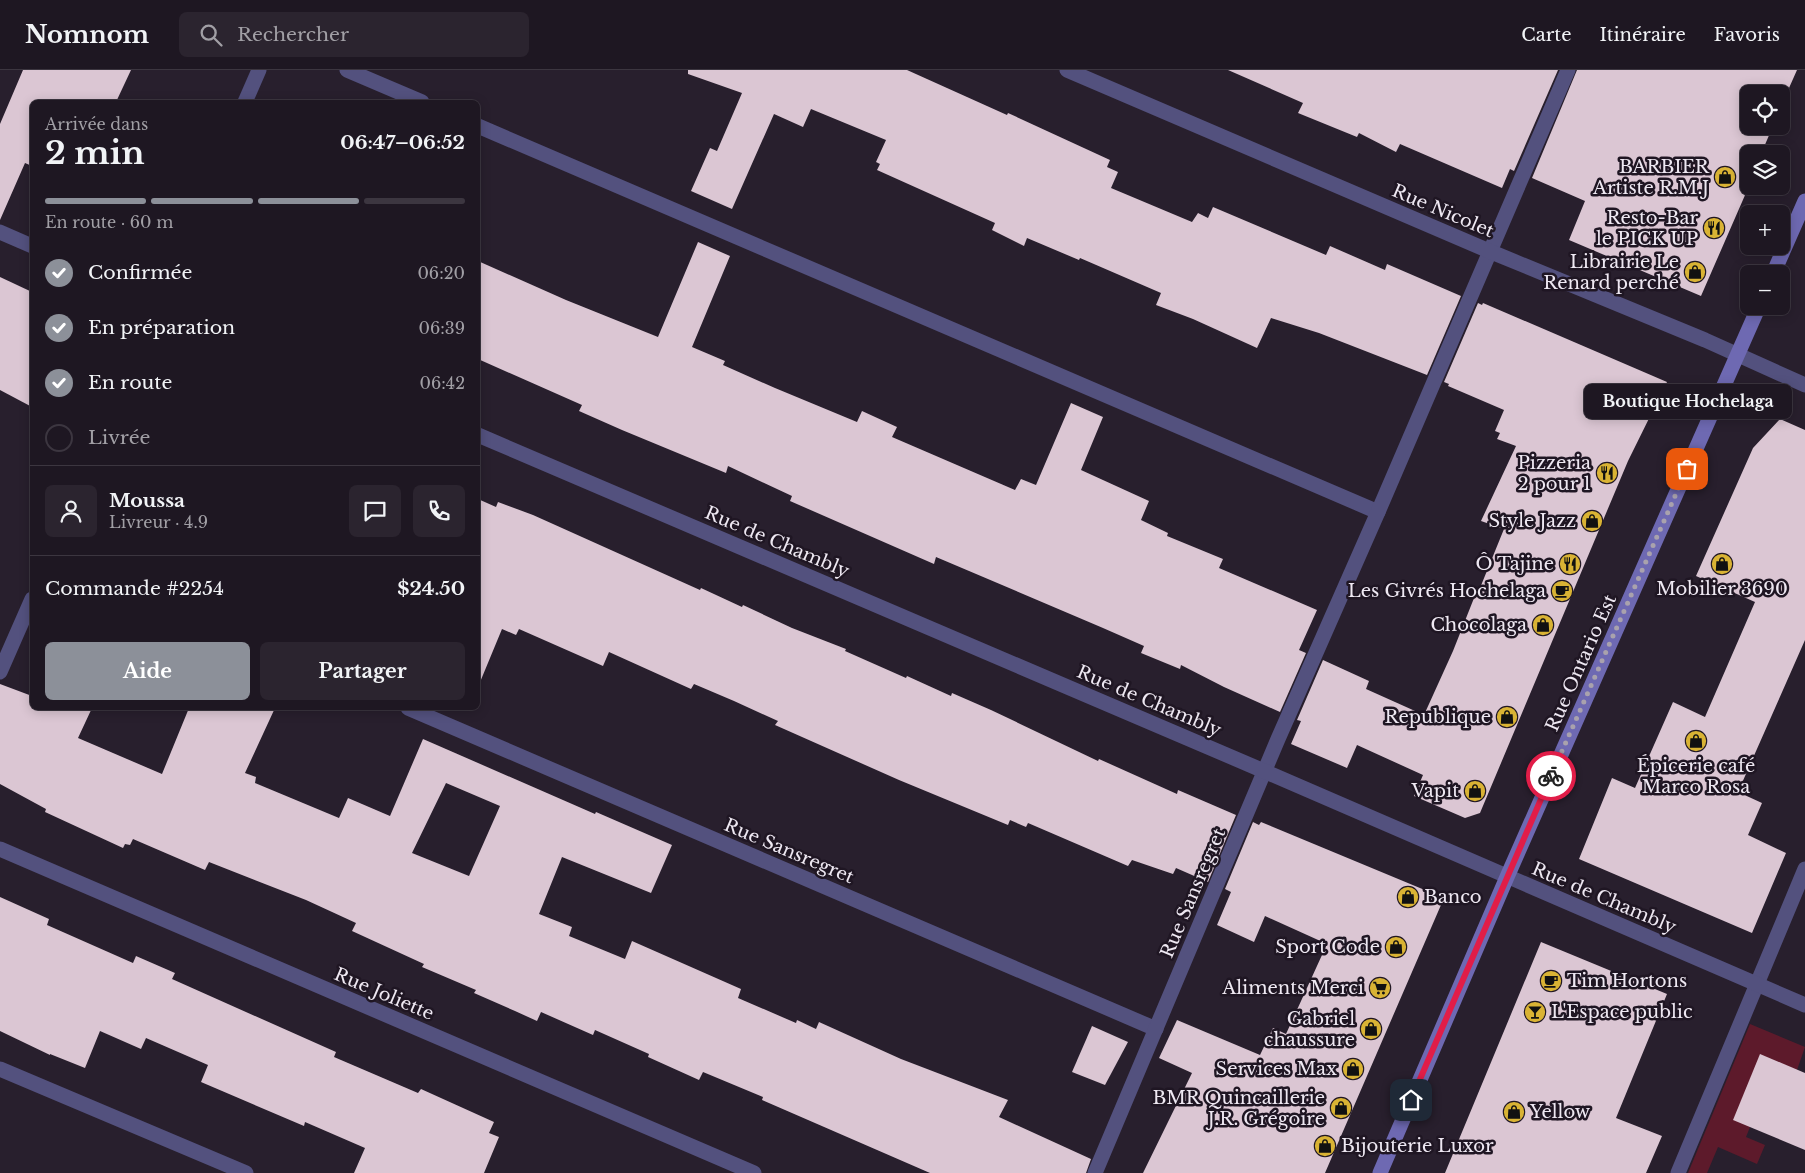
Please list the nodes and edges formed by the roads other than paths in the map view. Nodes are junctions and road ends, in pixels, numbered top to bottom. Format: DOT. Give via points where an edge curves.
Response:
graph roads {
  1 [pos="259,70"];
  2 [pos="347,70"];
  3 [pos="1067,70"];
  4 [pos="1568,70"];
  5 [pos="246,100"];
  6 [pos="417,100"];
  7 [pos="480,127"];
  8 [pos="1805,202"];
  9 [pos="0,232"];
  10 [pos="30,245"];
  11 [pos="1489,251"];
  12 [pos="1777,265"];
  13 [pos="1755,315"];
  14 [pos="1738,354"];
  15 [pos="1805,385"];
  16 [pos="480,436"];
  17 [pos="1378,512"];
  18 [pos="30,604"];
  19 [pos="0,672"];
  20 [pos="413,710"];
  21 [pos="1264,771"];
  22 [pos="0,849"];
  23 [pos="1805,869"];
  24 [pos="1507,877"];
  25 [pos="1756,984"];
  26 [pos="1805,1005"];
  27 [pos="1156,1030"];
  28 [pos="0,1069"];
  29 [pos="246,1173"];
  30 [pos="754,1173"];
  31 [pos="1095,1173"];
  32 [pos="1380,1173"];
  33 [pos="1678,1173"];
  1 -- 5 [label="street"];
  2 -- 6 [label="street"];
  3 -- 11 [label="street, Rue Nicolet"];
  4 -- 11 [label="street, Rue Sansregret"];
  7 -- 17 [label="street"];
  8 -- 12 [label="main road"];
  9 -- 10 [label="street"];
  11 -- 14 [label="street, Rue Nicolet"];
  11 -- 17 [label="street, Rue Sansregret"];
  13 -- 14 [label="main road, Rue Ontario Est"];
  14 -- 15 [label="street, Rue Nicolet"];
  14 -- 24 [label="main road, Rue Ontario Est"];
  16 -- 21 [label="street, Rue de Chambly"];
  17 -- 21 [label="street, Rue Sansregret"];
  18 -- 19 [label="street"];
  20 -- 27 [label="street, Rue Sansregret"];
  21 -- 24 [label="street, Rue de Chambly"];
  21 -- 27 [label="street, Rue Sansregret"];
  22 -- 30 [label="street, Rue Joliette"];
  23 -- 25 [label="street"];
  24 -- 25 [label="street, Rue de Chambly"];
  24 -- 32 [label="main road, Rue Ontario Est"];
  25 -- 26 [label="street, Rue de Chambly"];
  25 -- 33 [label="street"];
  27 -- 31 [label="street, Rue Sansregret"];
  28 -- 29 [label="street"];
}
